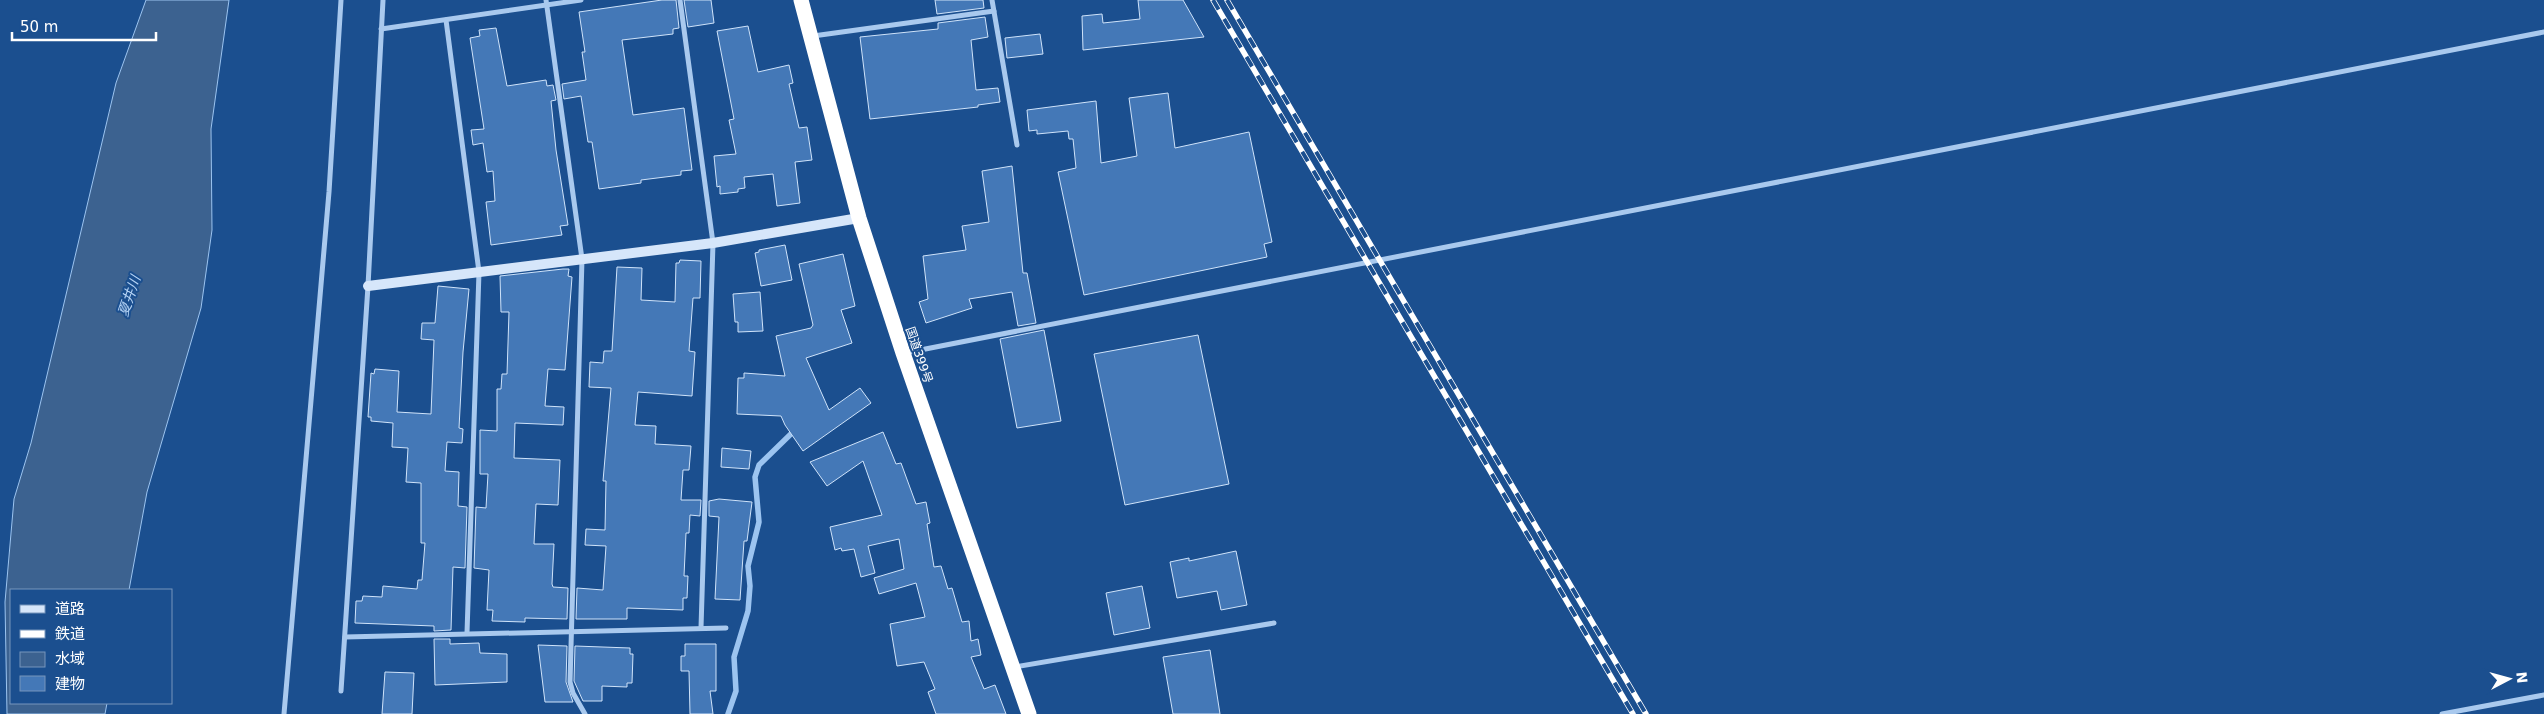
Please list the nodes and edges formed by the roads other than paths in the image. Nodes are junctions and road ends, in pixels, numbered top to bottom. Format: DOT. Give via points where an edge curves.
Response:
graph roads {
  1 [pos="341,0"];
  2 [pos="383,0"];
  3 [pos="581,0"];
  4 [pos="680,0"];
  5 [pos="801,0"];
  6 [pos="992,0"];
  7 [pos="546,3"];
  8 [pos="994,11"];
  9 [pos="446,20"];
  10 [pos="381,29"];
  11 [pos="2544,32"];
  12 [pos="810,36"];
  13 [pos="1017,145"];
  14 [pos="859,218"];
  15 [pos="713,243"];
  16 [pos="582,259"];
  17 [pos="479,272"];
  18 [pos="368,286"];
  19 [pos="902,353"];
  20 [pos="1274,623"];
  21 [pos="701,628"];
  22 [pos="726,628"];
  23 [pos="570,631"];
  24 [pos="467,633"];
  25 [pos="345,637"];
  26 [pos="1013,668"];
  27 [pos="341,691"];
  28 [pos="2544,695"];
  29 [pos="284,714"];
  30 [pos="585,714"];
  31 [pos="1029,714"];
  32 [pos="2442,714"];
  1 -- 29 [label="street" via="329,192"];
  2 -- 10 [label="street"];
  3 -- 7 [label="street"];
  4 -- 15 [label="street"];
  5 -- 12 [label="highway, 国道399号"];
  6 -- 8 [label="street"];
  7 -- 9 [label="street"];
  7 -- 16 [label="street"];
  8 -- 12 [label="street"];
  8 -- 13 [label="street"];
  9 -- 10 [label="street"];
  9 -- 17 [label="street"];
  10 -- 18 [label="street"];
  11 -- 19 [label="street"];
  12 -- 14 [label="highway, 国道399号"];
  14 -- 15 [label="street"];
  14 -- 19 [label="highway, 国道399号"];
  15 -- 16 [label="street"];
  15 -- 21 [label="street"];
  16 -- 17 [label="street"];
  16 -- 23 [label="street"];
  17 -- 18 [label="street"];
  17 -- 24 [label="street"];
  18 -- 25 [label="street"];
  19 -- 26 [label="highway, 国道399号"];
  20 -- 26 [label="street"];
  21 -- 22 [label="street"];
  21 -- 23 [label="street"];
  23 -- 24 [label="street"];
  23 -- 30 [label="street" via="570,682"];
  24 -- 25 [label="street"];
  25 -- 27 [label="street"];
  26 -- 31 [label="highway, 国道399号"];
  28 -- 32 [label="street"];
}
